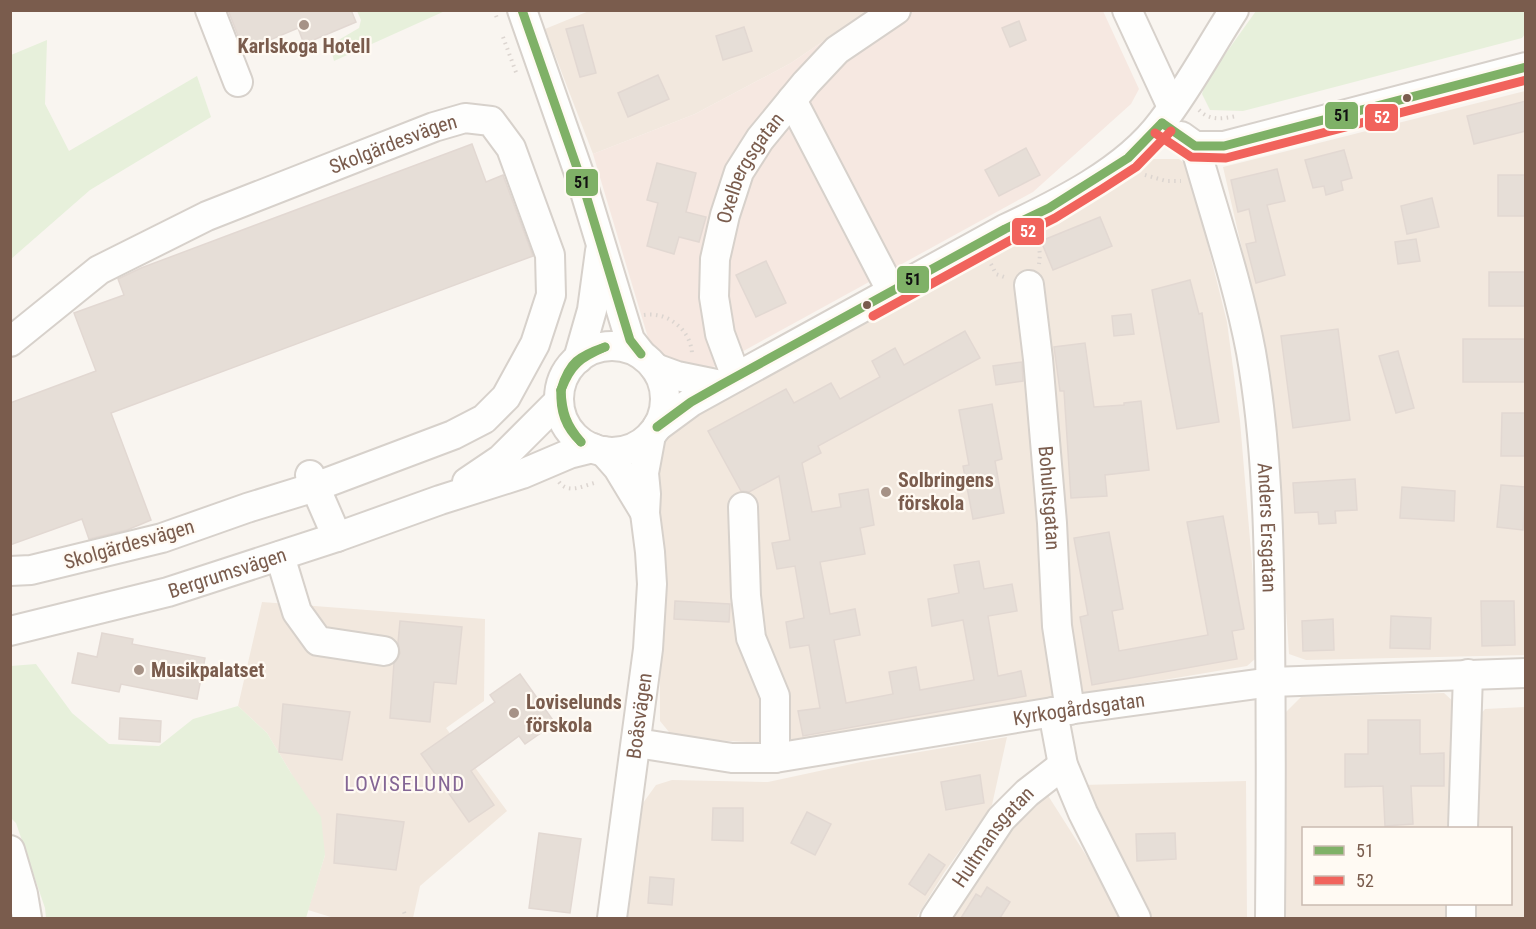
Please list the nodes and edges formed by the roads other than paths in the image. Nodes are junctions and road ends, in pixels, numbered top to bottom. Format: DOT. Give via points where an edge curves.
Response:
graph roads {
  1 [pos="210,10"];
  2 [pos="522,10"];
  3 [pos="896,10"];
  4 [pos="1127,10"];
  5 [pos="1234,10"];
  6 [pos="1526,67"];
  7 [pos="238,82"];
  8 [pos="792,100"];
  9 [pos="1167,115"];
  10 [pos="1195,146"];
  11 [pos="601,243"];
  12 [pos="1029,285"];
  13 [pos="892,292"];
  14 [pos="10,342"];
  15 [pos="568,360"];
  16 [pos="648,361"];
  17 [pos="728,381"];
  18 [pos="553,393"];
  19 [pos="654,431"];
  20 [pos="598,450"];
  21 [pos="313,481"];
  22 [pos="440,500"];
  23 [pos="743,507"];
  24 [pos="645,513"];
  25 [pos="337,537"];
  26 [pos="280,556"];
  27 [pos="10,571"];
  28 [pos="10,631"];
  29 [pos="384,651"];
  30 [pos="1526,673"];
  31 [pos="1468,674"];
  32 [pos="1271,682"];
  33 [pos="1061,711"];
  34 [pos="637,743"];
  35 [pos="775,758"];
  36 [pos="1063,765"];
  37 [pos="1463,827"];
  38 [pos="10,850"];
  39 [pos="27,918"];
  40 [pos="612,918"];
  41 [pos="935,918"];
  42 [pos="1137,918"];
  43 [pos="1270,918"];
  1 -- 7 [label="street"];
  2 -- 11 [label="street"];
  3 -- 8 [label="street, Oxelbergsgatan" via="837,50"];
  4 -- 9 [label="street"];
  5 -- 9 [label="street"];
  6 -- 10 [label="street" via="1224,146"];
  8 -- 13 [label="street"];
  8 -- 17 [label="street, Oxelbergsgatan" via="739,172 725,215 715,259 714,297"];
  9 -- 10 [label="street"];
  9 -- 13 [label="street" via="1128,158 1096,179"];
  10 -- 32 [label="street, Anders Ersgatan" via="1250,351 1266,495"];
  11 -- 15 [label="street" via="592,310"];
  11 -- 16 [label="street" via="630,340"];
  12 -- 33 [label="street, Bohultsgatan" via="1052,523"];
  13 -- 17 [label="street"];
  14 -- 21 [label="street, Skolgärdesvägen" via="99,270 207,216 434,126 465,117 492,121 511,148 550,255 551,295 535,344 506,397 484,419 453,435"];
  15 -- 16 [label="street" via="605,347 621,347"];
  15 -- 18 [label="street" via="563,380"];
  16 -- 17 [label="street" via="677,376"];
  16 -- 19 [label="street" via="664,387 665,397 662,418"];
  17 -- 19 [label="street" via="691,402"];
  18 -- 20 [label="street" via="569,430 584,444"];
  18 -- 22 [label="street, Bergrumsvägen" via="501,459"];
  19 -- 20 [label="street" via="628,449"];
  19 -- 24 [label="street, Boåsvägen" via="644,472"];
  20 -- 22 [label="street, Bergrumsvägen" via="569,454 522,474"];
  20 -- 24 [label="street, Boåsvägen" via="618,468"];
  21 -- 25 [label="street"];
  21 -- 27 [label="street, Skolgärdesvägen" via="162,538 31,570"];
  22 -- 25 [label="street, Bergrumsvägen"];
  23 -- 35 [label="street" via="748,617 751,638 775,696"];
  24 -- 34 [label="street, Boåsvägen" via="652,584"];
  25 -- 26 [label="street, Bergrumsvägen"];
  26 -- 28 [label="street, Bergrumsvägen" via="168,592"];
  26 -- 29 [label="street" via="297,612 318,641"];
  30 -- 31 [label="street, Kyrkogårdsgatan"];
  31 -- 32 [label="street, Kyrkogårdsgatan"];
  31 -- 37 [label="street"];
  32 -- 33 [label="street, Kyrkogårdsgatan"];
  32 -- 43 [label="street, Anders Ersgatan"];
  33 -- 35 [label="street, Kyrkogårdsgatan"];
  33 -- 36 [label="street, Bohultsgatan"];
  34 -- 35 [label="street, Kyrkogårdsgatan" via="732,758"];
  34 -- 40 [label="street, Boåsvägen"];
  36 -- 41 [label="street, Hultmansgatan" via="1001,819"];
  36 -- 42 [label="street, Bohultsgatan"];
  38 -- 39 [label="street"];
}
